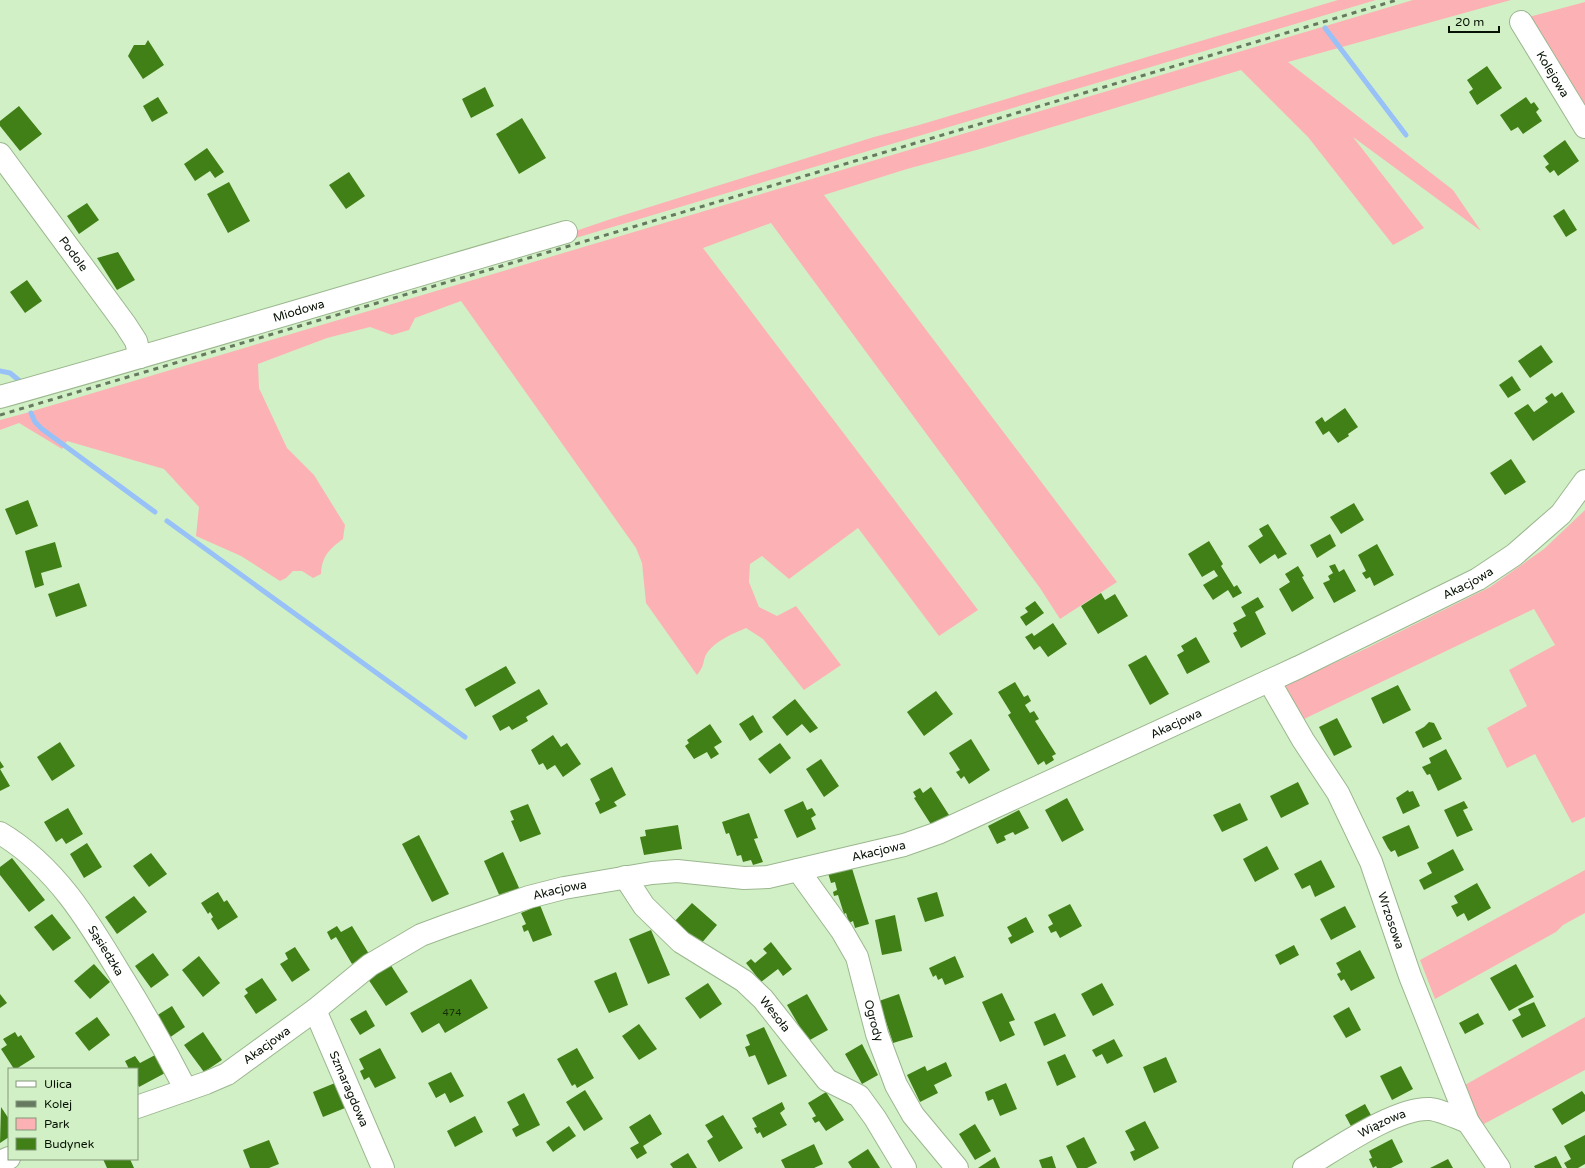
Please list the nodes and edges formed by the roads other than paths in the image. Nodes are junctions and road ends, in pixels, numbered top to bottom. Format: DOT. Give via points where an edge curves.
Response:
graph roads {
  1 [pos="1521,22"];
  2 [pos="1585,127"];
  3 [pos="0,154"];
  4 [pos="566,232"];
  5 [pos="140,357"];
  6 [pos="16,392"];
  7 [pos="1585,481"];
  8 [pos="1269,681"];
  9 [pos="0,833"];
  10 [pos="798,870"];
  11 [pos="626,877"];
  12 [pos="315,1010"];
  13 [pos="186,1090"];
  14 [pos="138,1107"];
  15 [pos="1468,1122"];
  16 [pos="383,1168"];
  17 [pos="905,1168"];
  18 [pos="954,1168"];
  19 [pos="1304,1168"];
  20 [pos="1499,1168"];
  1 -- 2 [label="street, Kolejowa"];
  3 -- 5 [label="street, Podole" via="125,324 136,341"];
  4 -- 5 [label="street, Miodowa"];
  5 -- 6 [label="street, Miodowa"];
  7 -- 8 [label="street, Akacjowa" via="1561,514 1514,555 1478,579"];
  8 -- 10 [label="street, Akacjowa" via="938,833 904,845"];
  8 -- 15 [label="street, Wrzosowa" via="1303,740 1338,792 1371,862 1410,976"];
  9 -- 13 [label="street, Sąsiedzka" via="33,855 57,880 83,914 163,1045"];
  10 -- 11 [label="street, Akacjowa" via="768,877 744,878 677,871"];
  10 -- 18 [label="street, Ogrody" via="842,930 857,958 877,1034 896,1085 913,1116"];
  11 -- 12 [label="street, Akacjowa" via="548,892 421,935 370,965"];
  11 -- 17 [label="street, Wesoła" via="644,906 681,942 744,981 763,1000 827,1080 859,1096"];
  12 -- 13 [label="street, Akacjowa" via="227,1074"];
  12 -- 16 [label="street, Szmaragdowa"];
  13 -- 14 [label="street, Akacjowa"];
  15 -- 19 [label="street, Wiązowa" via="1431,1109 1406,1113 1371,1129"];
  15 -- 20 [label="street, Wrzosowa"];
}
